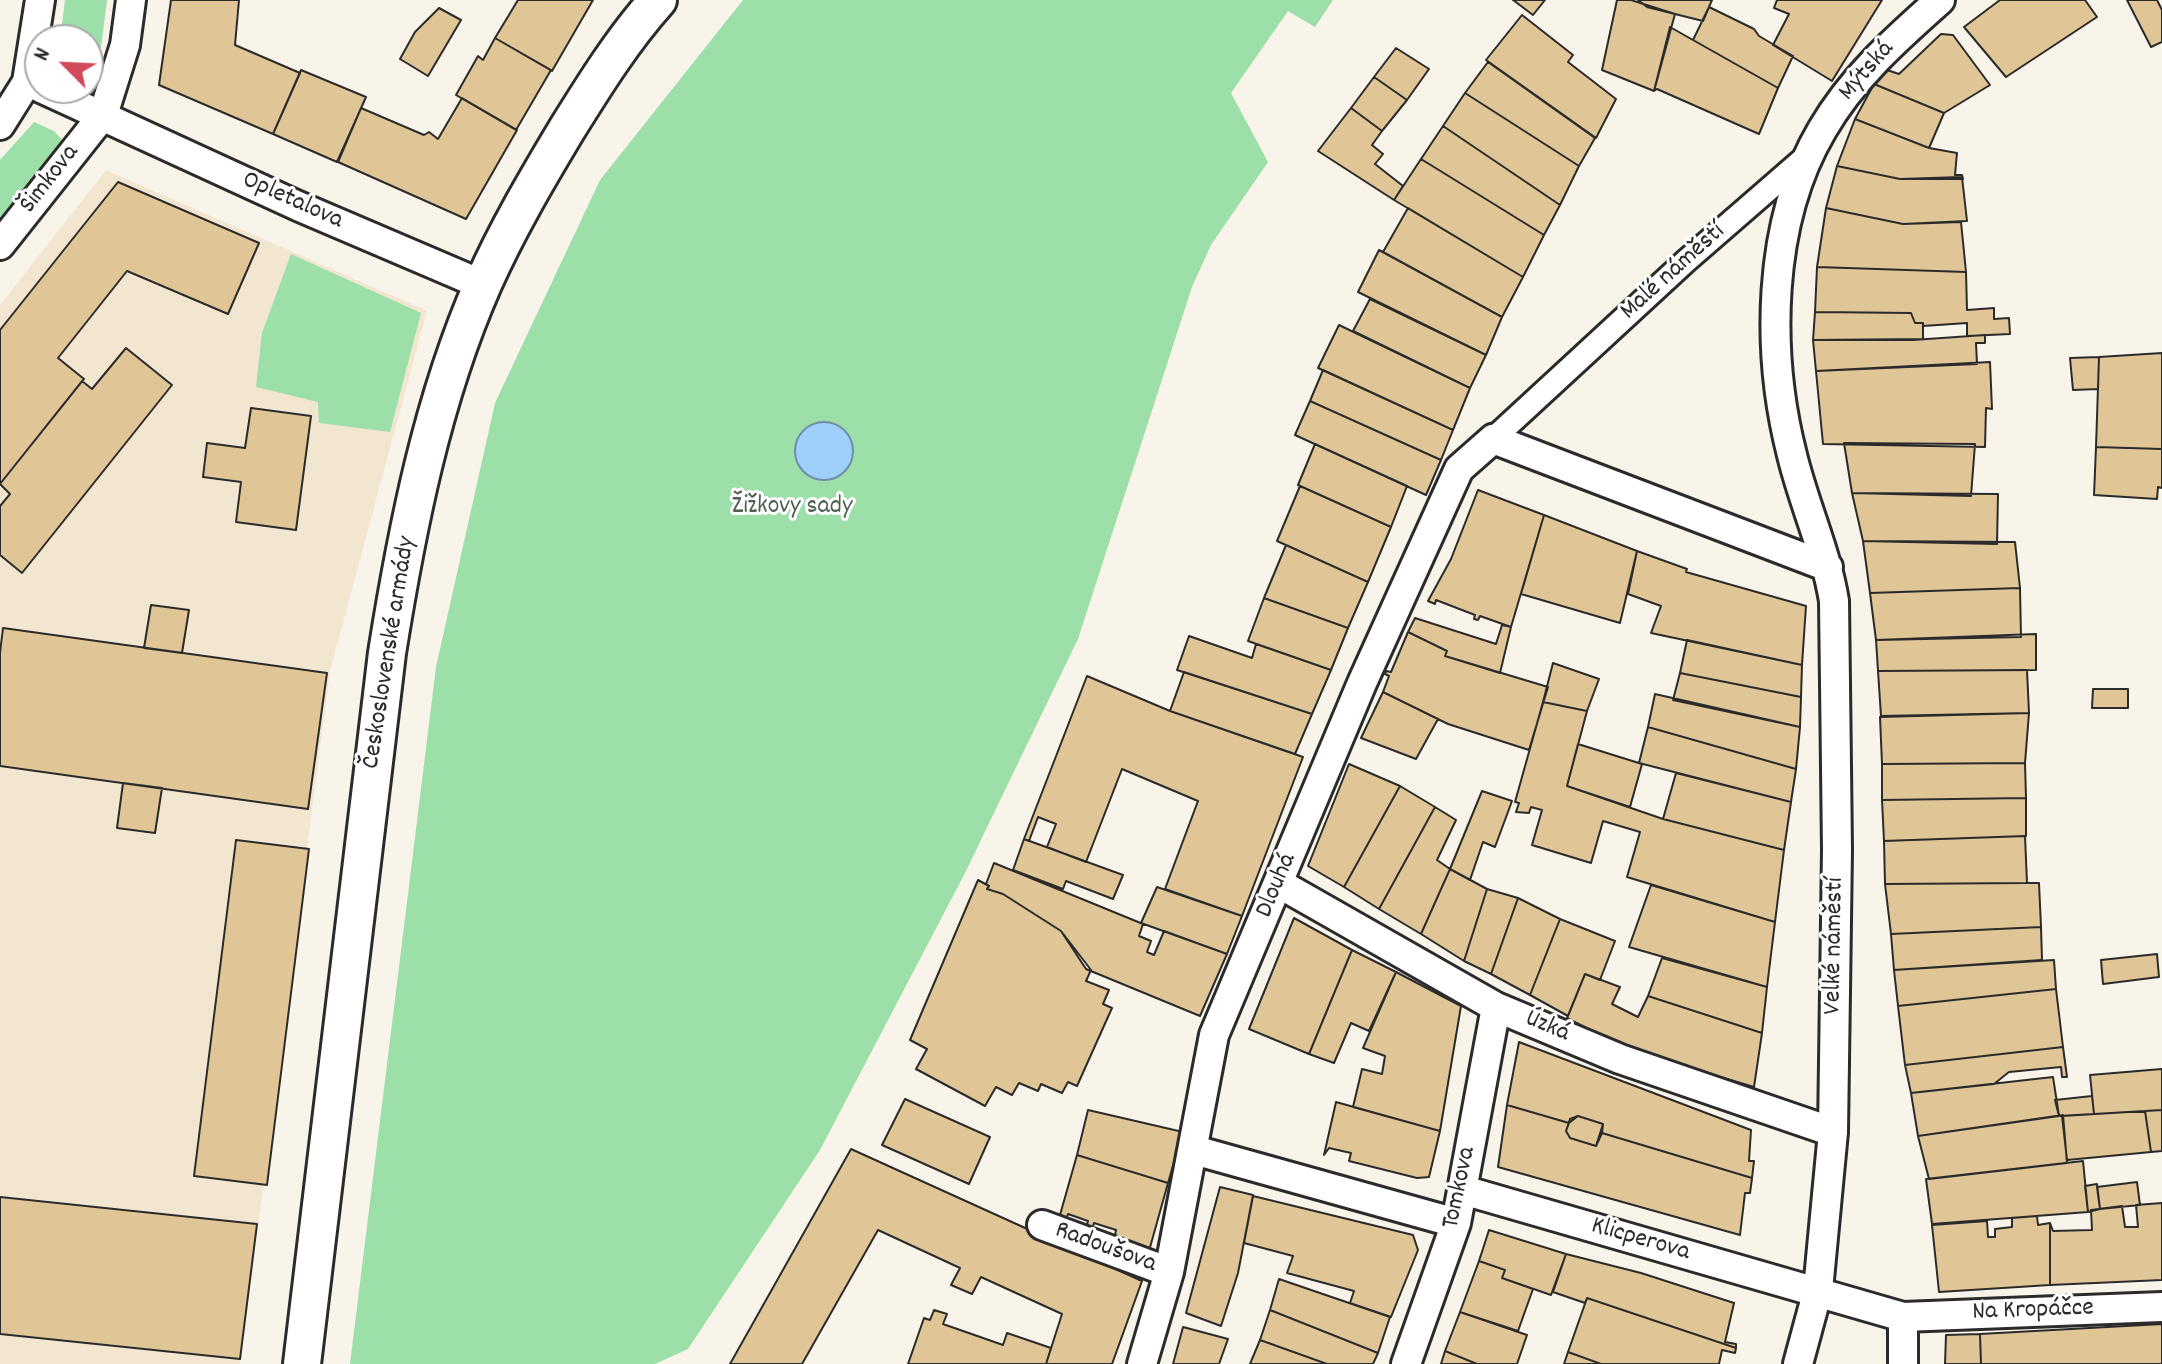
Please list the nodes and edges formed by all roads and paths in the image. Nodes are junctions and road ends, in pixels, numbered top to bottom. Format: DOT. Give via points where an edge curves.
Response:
graph roads {
  1 [pos="40,0"];
  2 [pos="131,0"];
  3 [pos="658,0"];
  4 [pos="1940,0"];
  5 [pos="39,24"];
  6 [pos="24,99"];
  7 [pos="78,104"];
  8 [pos="103,115"];
  9 [pos="0,125"];
  10 [pos="1809,154"];
  11 [pos="0,245"];
  12 [pos="483,285"];
  13 [pos="1493,439"];
  14 [pos="1828,567"];
  15 [pos="1280,884"];
  16 [pos="1496,1007"];
  17 [pos="1833,1132"];
  18 [pos="1194,1150"];
  19 [pos="1463,1190"];
  20 [pos="1456,1223"];
  21 [pos="1042,1225"];
  22 [pos="1169,1272"];
  23 [pos="1818,1290"];
  24 [pos="2162,1307"];
  25 [pos="1903,1317"];
  26 [pos="302,1364"];
  27 [pos="1142,1364"];
  28 [pos="1406,1364"];
  29 [pos="1798,1364"];
  30 [pos="1903,1364"];
  1 -- 5 [label="street"];
  2 -- 8 [label="street, Šimkova" via="125,45"];
  3 -- 12 [label="street, Československé armády" via="594,86 514,219"];
  4 -- 10 [label="street, Mýtská" via="1860,77"];
  6 -- 9 [label="street"];
  7 -- 8 [label="street, Šimkova"];
  8 -- 11 [label="street, Šimkova"];
  8 -- 12 [label="street, Opletalova"];
  10 -- 13 [label="street, Malé náměstí"];
  10 -- 14 [label="street" via="1786,226 1777,349 1791,455"];
  12 -- 26 [label="street, Československé armády" via="437,418 395,604"];
  13 -- 14 [label="street"];
  13 -- 15 [label="street, Dlouhá" via="1459,469 1362,683"];
  14 -- 17 [label="street, Velké náměstí" via="1834,601 1837,850"];
  15 -- 16 [label="street, Úzká"];
  15 -- 18 [label="street, Dlouhá" via="1214,1035"];
  16 -- 17 [label="street, Úzká" via="1620,1059"];
  16 -- 19 [label="street, Tomkova"];
  17 -- 23 [label="street, Velké náměstí"];
  18 -- 20 [label="street"];
  18 -- 22 [label="street, Dlouhá"];
  19 -- 20 [label="street, Tomkova"];
  19 -- 23 [label="street, Klicperova"];
  20 -- 28 [label="street, Tomkova"];
  21 -- 22 [label="street, Radoušova"];
  22 -- 27 [label="street, Dlouhá"];
  23 -- 25 [label="street"];
  23 -- 29 [label="street, Velké náměstí"];
  24 -- 25 [label="street, Na Kropáčce"];
  25 -- 30 [label="street"];
}
